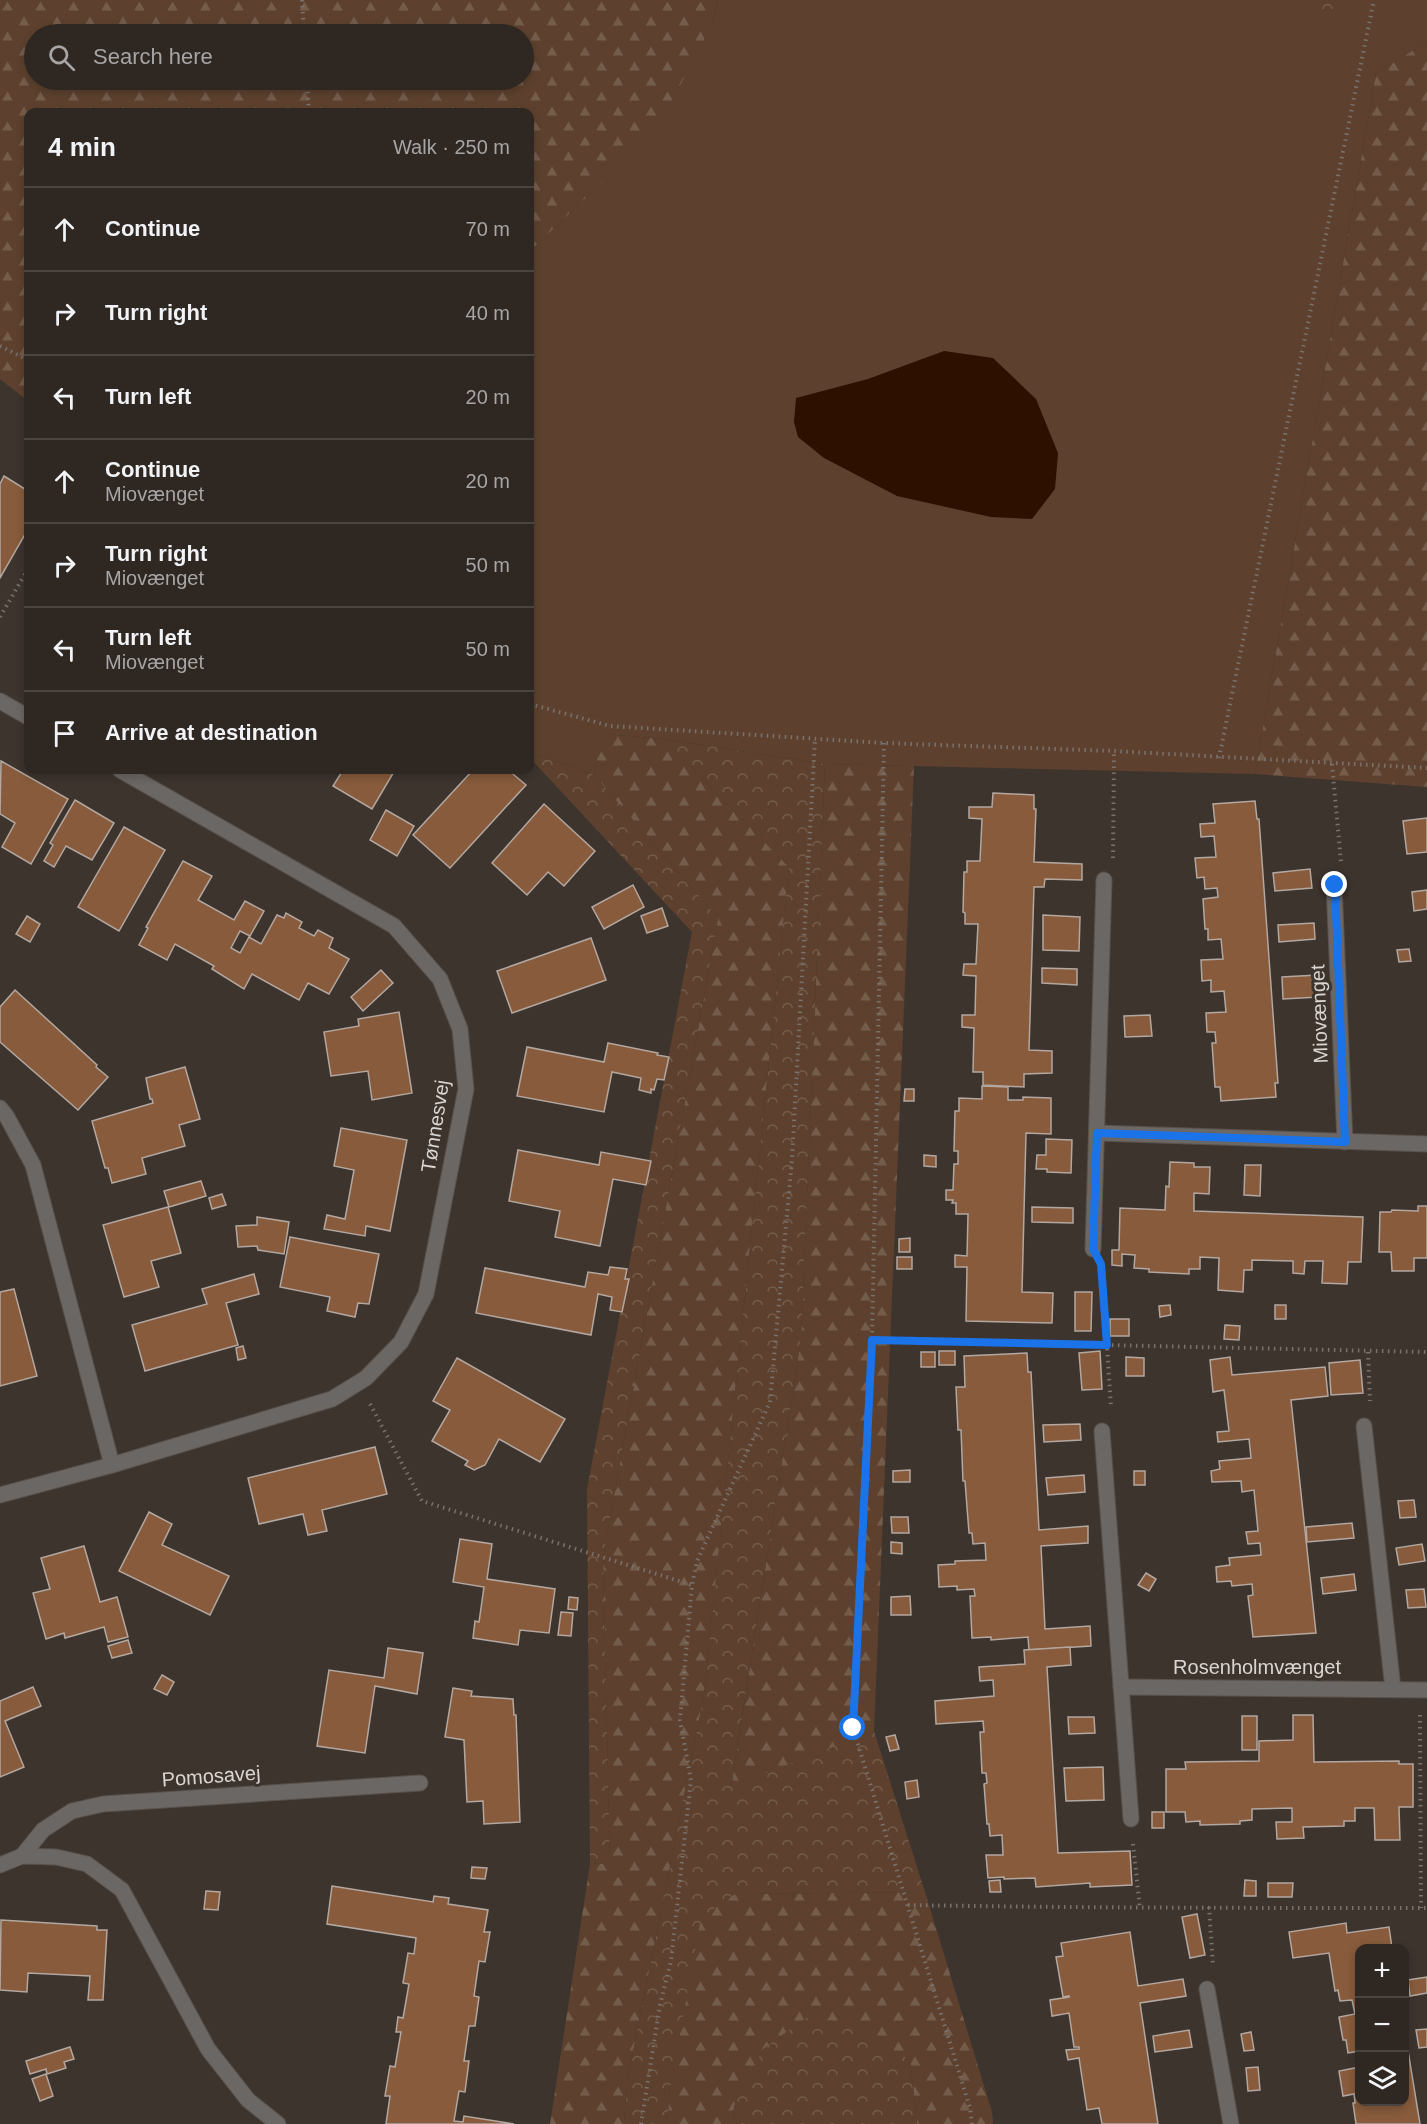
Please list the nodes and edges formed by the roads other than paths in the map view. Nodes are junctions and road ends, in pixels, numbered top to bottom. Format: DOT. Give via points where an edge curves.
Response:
graph roads {
  1 [pos="0,701"];
  2 [pos="24,715"];
  3 [pos="127,774"];
  4 [pos="1104,880"];
  5 [pos="1335,885"];
  6 [pos="0,1108"];
  7 [pos="1097,1133"];
  8 [pos="1345,1142"];
  9 [pos="1427,1144"];
  10 [pos="1093,1249"];
  11 [pos="1364,1426"];
  12 [pos="1102,1431"];
  13 [pos="112,1465"];
  14 [pos="0,1495"];
  15 [pos="1121,1688"];
  16 [pos="1393,1689"];
  17 [pos="1423,1690"];
  18 [pos="420,1783"];
  19 [pos="1131,1820"];
  20 [pos="22,1856"];
  21 [pos="0,1865"];
  22 [pos="1207,1989"];
  23 [pos="278,2124"];
  24 [pos="1231,2124"];
  1 -- 2 [label="street"];
  3 -- 13 [label="street, Tønnesvej" via="394,926 440,979 460,1029 466,1089 426,1294 401,1342 366,1378 333,1399"];
  4 -- 7 [label="street"];
  5 -- 8 [label="street, Miovænget"];
  6 -- 13 [label="street" via="33,1165"];
  7 -- 8 [label="street"];
  7 -- 10 [label="street"];
  8 -- 9 [label="street"];
  11 -- 16 [label="street"];
  12 -- 15 [label="street"];
  13 -- 14 [label="street, Tønnesvej"];
  15 -- 16 [label="street, Rosenholmvænget"];
  15 -- 19 [label="street"];
  16 -- 17 [label="street, Rosenholmvænget"];
  18 -- 20 [label="street, Pomosavej" via="103,1804 72,1811 43,1830"];
  20 -- 21 [label="street, Pomosavej"];
  20 -- 23 [label="street, Pomosavej" via="56,1857 87,1864 122,1890 208,2049 248,2100"];
  22 -- 24 [label="street"];
}
